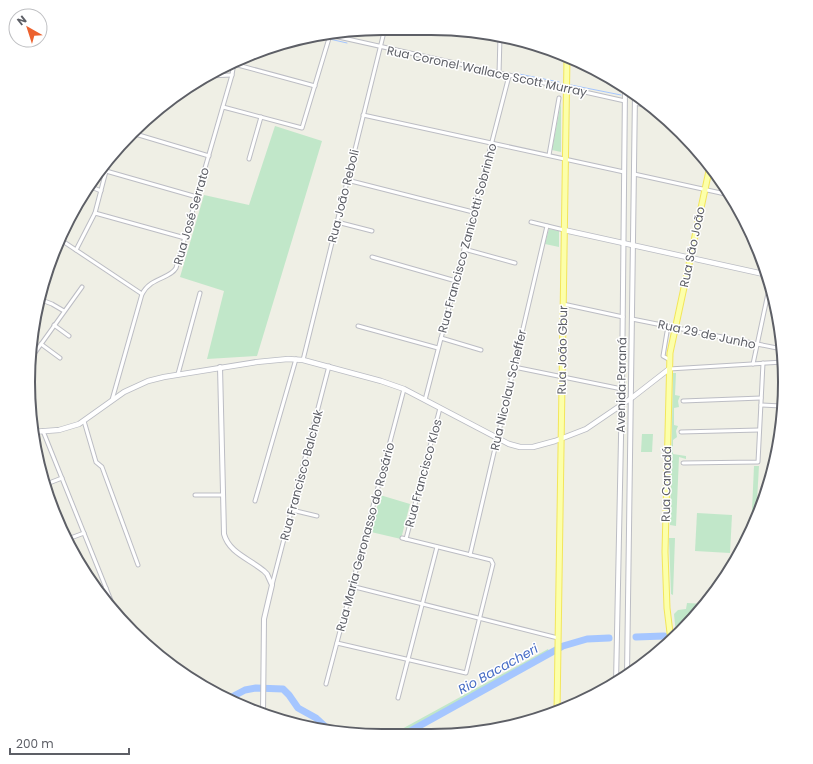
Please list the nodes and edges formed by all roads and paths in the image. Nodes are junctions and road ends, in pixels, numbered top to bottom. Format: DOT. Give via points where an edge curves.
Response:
graph roads {
  1 [pos="383,35"];
  2 [pos="345,38"];
  3 [pos="329,39"];
  4 [pos="500,42"];
  5 [pos="380,47"];
  6 [pos="567,62"];
  7 [pos="242,64"];
  8 [pos="233,69"];
  9 [pos="499,74"];
  10 [pos="220,75"];
  11 [pos="232,75"];
  12 [pos="509,76"];
  13 [pos="315,86"];
  14 [pos="567,88"];
  15 [pos="625,94"];
  16 [pos="559,98"];
  17 [pos="625,101"];
  18 [pos="635,103"];
  19 [pos="223,106"];
  20 [pos="363,115"];
  21 [pos="261,117"];
  22 [pos="139,135"];
  23 [pos="492,143"];
  24 [pos="549,155"];
  25 [pos="209,156"];
  26 [pos="249,158"];
  27 [pos="566,159"];
  28 [pos="106,171"];
  29 [pos="624,172"];
  30 [pos="106,173"];
  31 [pos="634,174"];
  32 [pos="708,174"];
  33 [pos="347,180"];
  34 [pos="94,188"];
  35 [pos="705,189"];
  36 [pos="101,191"];
  37 [pos="722,192"];
  38 [pos="197,196"];
  39 [pos="474,212"];
  40 [pos="95,213"];
  41 [pos="337,222"];
  42 [pos="531,222"];
  43 [pos="547,226"];
  44 [pos="564,230"];
  45 [pos="372,231"];
  46 [pos="185,238"];
  47 [pos="64,242"];
  48 [pos="628,244"];
  49 [pos="464,248"];
  50 [pos="76,250"];
  51 [pos="372,257"];
  52 [pos="690,258"];
  53 [pos="515,263"];
  54 [pos="761,273"];
  55 [pos="456,281"];
  56 [pos="82,287"];
  57 [pos="200,293"];
  58 [pos="142,294"];
  59 [pos="767,297"];
  60 [pos="45,302"];
  61 [pos="563,304"];
  62 [pos="64,312"];
  63 [pos="623,317"];
  64 [pos="632,319"];
  65 [pos="54,325"];
  66 [pos="358,326"];
  67 [pos="675,328"];
  68 [pos="667,332"];
  69 [pos="69,336"];
  70 [pos="441,338"];
  71 [pos="672,342"];
  72 [pos="41,344"];
  73 [pos="757,344"];
  74 [pos="664,345"];
  75 [pos="438,348"];
  76 [pos="776,348"];
  77 [pos="37,350"];
  78 [pos="481,350"];
  79 [pos="60,358"];
  80 [pos="296,359"];
  81 [pos="303,360"];
  82 [pos="670,360"];
  83 [pos="777,362"];
  84 [pos="763,363"];
  85 [pos="753,364"];
  86 [pos="329,366"];
  87 [pos="514,367"];
  88 [pos="220,368"];
  89 [pos="669,370"];
  90 [pos="178,374"];
  91 [pos="562,377"];
  92 [pos="404,389"];
  93 [pos="622,389"];
  94 [pos="761,398"];
  95 [pos="629,399"];
  96 [pos="112,400"];
  97 [pos="424,400"];
  98 [pos="683,401"];
  99 [pos="621,405"];
  100 [pos="761,405"];
  101 [pos="777,406"];
  102 [pos="440,408"];
  103 [pos="84,421"];
  104 [pos="759,430"];
  105 [pos="39,431"];
  106 [pos="43,431"];
  107 [pos="681,432"];
  108 [pos="497,438"];
  109 [pos="561,438"];
  110 [pos="683,463"];
  111 [pos="62,478"];
  112 [pos="50,483"];
  113 [pos="194,495"];
  114 [pos="223,495"];
  115 [pos="255,501"];
  116 [pos="292,510"];
  117 [pos="317,516"];
  118 [pos="84,533"];
  119 [pos="72,537"];
  120 [pos="402,538"];
  121 [pos="406,539"];
  122 [pos="437,546"];
  123 [pos="470,555"];
  124 [pos="138,565"];
  125 [pos="272,585"];
  126 [pos="352,586"];
  127 [pos="106,588"];
  128 [pos="109,596"];
  129 [pos="422,604"];
  130 [pos="479,618"];
  131 [pos="670,633"];
  132 [pos="558,640"];
  133 [pos="337,642"];
  134 [pos="408,659"];
  135 [pos="627,669"];
  136 [pos="616,676"];
  137 [pos="326,684"];
  138 [pos="398,698"];
  139 [pos="557,706"];
  140 [pos="263,708"];
  1 -- 5 [label="street, Rua João Reboli"];
  2 -- 5 [label="street, Rua Coronel Wallace Scott Murray"];
  3 -- 13 [label="street"];
  4 -- 9 [label="street"];
  5 -- 9 [label="street, Rua Coronel Wallace Scott Murray"];
  5 -- 20 [label="street, Rua João Reboli"];
  6 -- 14 [label="main road, Rua João Gbur"];
  7 -- 13 [label="street"];
  8 -- 11 [label="street, Rua José Serrato"];
  9 -- 12 [label="street, Rua Coronel Wallace Scott Murray"];
  10 -- 11 [label="street"];
  11 -- 19 [label="street, Rua José Serrato"];
  12 -- 14 [label="street, Rua Coronel Wallace Scott Murray"];
  12 -- 23 [label="street, Rua Francisco Zanicotti Sobrinho"];
  13 -- 21 [label="street" via="302,128"];
  14 -- 17 [label="street, Rua Coronel Wallace Scott Murray"];
  14 -- 27 [label="main road, Rua João Gbur"];
  15 -- 17 [label="street, Avenida Paraná"];
  16 -- 24 [label="street"];
  17 -- 29 [label="street, Avenida Paraná"];
  18 -- 31 [label="street, Avenida Paraná"];
  19 -- 21 [label="street"];
  19 -- 25 [label="street, Rua José Serrato"];
  20 -- 23 [label="street"];
  20 -- 33 [label="street, Rua João Reboli"];
  21 -- 26 [label="street"];
  22 -- 25 [label="street"];
  23 -- 24 [label="street"];
  23 -- 39 [label="street, Rua Francisco Zanicotti Sobrinho"];
  24 -- 27 [label="street"];
  25 -- 38 [label="street, Rua José Serrato"];
  27 -- 29 [label="street"];
  27 -- 44 [label="main road, Rua João Gbur"];
  28 -- 38 [label="street"];
  29 -- 48 [label="street, Avenida Paraná"];
  30 -- 36 [label="street"];
  31 -- 35 [label="street"];
  31 -- 48 [label="street, Avenida Paraná"];
  32 -- 35 [label="main road, Rua São João"];
  33 -- 39 [label="street"];
  33 -- 41 [label="street, Rua João Reboli"];
  34 -- 36 [label="street"];
  35 -- 37 [label="street"];
  35 -- 52 [label="main road, Rua São João"];
  36 -- 40 [label="street"];
  38 -- 46 [label="street, Rua José Serrato"];
  39 -- 49 [label="street, Rua Francisco Zanicotti Sobrinho"];
  40 -- 46 [label="street"];
  40 -- 50 [label="street"];
  41 -- 45 [label="street"];
  41 -- 81 [label="street, Rua João Reboli"];
  42 -- 43 [label="street"];
  43 -- 44 [label="street"];
  43 -- 87 [label="street, Rua Nicolau Scheffer"];
  44 -- 48 [label="main road"];
  44 -- 61 [label="main road, Rua João Gbur"];
  46 -- 58 [label="street, Rua José Serrato" via="172,274 154,281"];
  47 -- 50 [label="street"];
  48 -- 52 [label="main road"];
  48 -- 63 [label="street, Avenida Paraná"];
  48 -- 64 [label="street, Avenida Paraná"];
  49 -- 53 [label="street"];
  49 -- 55 [label="street, Rua Francisco Zanicotti Sobrinho"];
  50 -- 58 [label="street"];
  51 -- 55 [label="street"];
  52 -- 54 [label="main road"];
  52 -- 67 [label="main road, Rua São João"];
  55 -- 70 [label="street, Rua Francisco Zanicotti Sobrinho"];
  56 -- 62 [label="street"];
  57 -- 90 [label="street"];
  58 -- 96 [label="street, Rua José Serrato"];
  59 -- 73 [label="street"];
  60 -- 62 [label="street"];
  61 -- 63 [label="street"];
  61 -- 91 [label="main road, Rua João Gbur"];
  62 -- 65 [label="street"];
  63 -- 93 [label="street, Avenida Paraná"];
  64 -- 67 [label="street, Rua 29 de Junho"];
  64 -- 95 [label="street, Avenida Paraná"];
  65 -- 69 [label="street"];
  65 -- 72 [label="street"];
  66 -- 75 [label="street"];
  67 -- 71 [label="main road, Rua Canadá"];
  67 -- 73 [label="street, Rua 29 de Junho"];
  68 -- 74 [label="street"];
  70 -- 75 [label="street, Rua Francisco Zanicotti Sobrinho"];
  70 -- 78 [label="street"];
  71 -- 74 [label="street"];
  71 -- 82 [label="main road, Rua Canadá"];
  72 -- 77 [label="street"];
  72 -- 79 [label="street"];
  73 -- 76 [label="street, Rua 29 de Junho"];
  73 -- 85 [label="street"];
  74 -- 82 [label="street" via="663,356"];
  75 -- 97 [label="street, Rua Francisco Zanicotti Sobrinho"];
  80 -- 81 [label="main road"];
  80 -- 88 [label="main road"];
  80 -- 115 [label="street"];
  81 -- 86 [label="main road"];
  82 -- 89 [label="main road, Rua Canadá"];
  83 -- 84 [label="street"];
  84 -- 85 [label="street"];
  84 -- 94 [label="street"];
  85 -- 89 [label="street"];
  86 -- 92 [label="main road"];
  86 -- 116 [label="street, Rua Francisco Balchak"];
  87 -- 91 [label="street"];
  87 -- 108 [label="street, Rua Nicolau Scheffer"];
  88 -- 90 [label="main road"];
  88 -- 114 [label="street"];
  89 -- 95 [label="main road"];
  89 -- 131 [label="main road, Rua Canadá" via="665,552"];
  90 -- 96 [label="main road" via="139,384"];
  91 -- 93 [label="street"];
  91 -- 109 [label="main road, Rua João Gbur"];
  92 -- 97 [label="main road"];
  92 -- 126 [label="street, Rua Maria Geronasso do Rosário"];
  93 -- 99 [label="street, Avenida Paraná"];
  94 -- 98 [label="street"];
  94 -- 100 [label="street"];
  95 -- 99 [label="main road"];
  95 -- 135 [label="street, Avenida Paraná"];
  96 -- 103 [label="main road"];
  97 -- 102 [label="main road"];
  99 -- 109 [label="main road" via="591,426"];
  99 -- 136 [label="street, Avenida Paraná"];
  100 -- 101 [label="street"];
  100 -- 104 [label="street"];
  102 -- 108 [label="main road"];
  102 -- 121 [label="street, Rua Francisco Klos"];
  103 -- 106 [label="main road" via="66,428"];
  103 -- 124 [label="street" via="96,462 102,467"];
  104 -- 107 [label="street"];
  104 -- 110 [label="street" via="758,462"];
  105 -- 106 [label="main road"];
  106 -- 111 [label="street"];
  108 -- 109 [label="main road" via="524,447"];
  108 -- 123 [label="street, Rua Nicolau Scheffer"];
  109 -- 132 [label="main road, Rua João Gbur"];
  111 -- 112 [label="street"];
  111 -- 118 [label="street"];
  113 -- 114 [label="street"];
  114 -- 125 [label="street" via="224,534 228,544 264,571"];
  116 -- 117 [label="street"];
  116 -- 125 [label="street, Rua Francisco Balchak"];
  118 -- 119 [label="street"];
  118 -- 127 [label="street"];
  120 -- 121 [label="street"];
  121 -- 122 [label="street"];
  122 -- 123 [label="street"];
  122 -- 129 [label="street"];
  123 -- 130 [label="street" via="491,560 493,564"];
  125 -- 140 [label="street" via="265,613"];
  126 -- 129 [label="street"];
  126 -- 133 [label="street, Rua Maria Geronasso do Rosário"];
  127 -- 128 [label="street"];
  129 -- 130 [label="street"];
  129 -- 134 [label="street"];
  130 -- 132 [label="street"];
  130 -- 134 [label="street" via="466,673"];
  132 -- 139 [label="main road, Rua João Gbur"];
  133 -- 134 [label="street"];
  133 -- 137 [label="street, Rua Maria Geronasso do Rosário"];
  134 -- 138 [label="street"];
}
